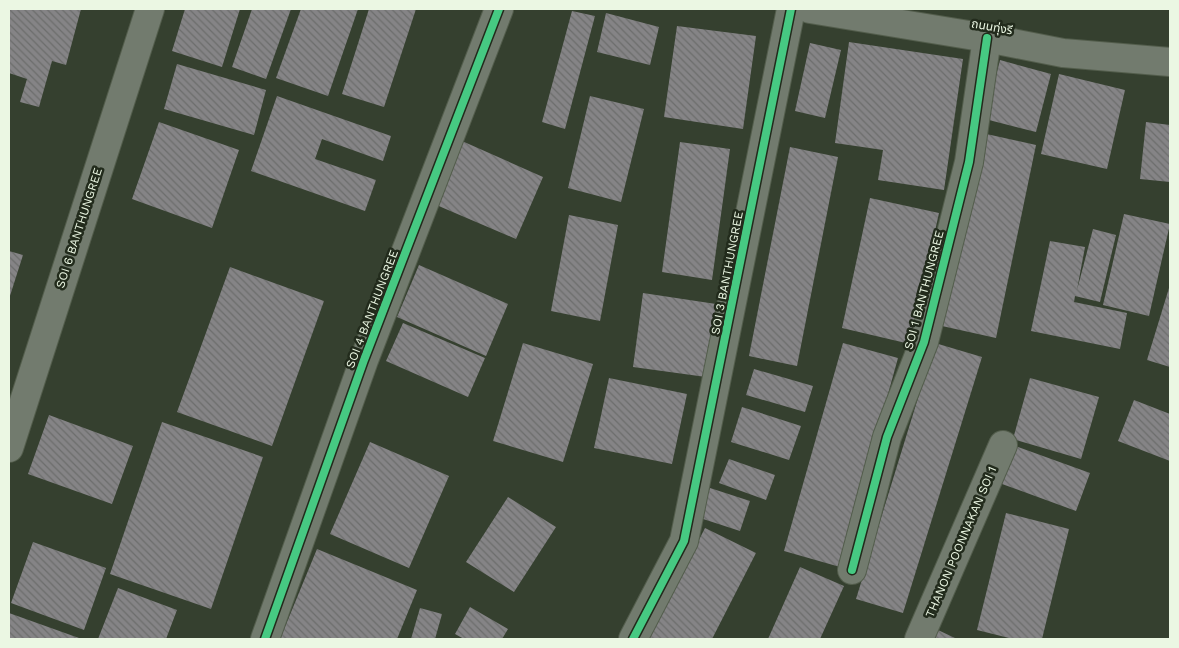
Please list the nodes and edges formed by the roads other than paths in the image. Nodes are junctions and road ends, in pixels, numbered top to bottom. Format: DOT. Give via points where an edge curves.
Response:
graph roads {
  1 [pos="150,9"];
  2 [pos="499,9"];
  3 [pos="791,9"];
  4 [pos="810,9"];
  5 [pos="987,38"];
  6 [pos="1170,62"];
  7 [pos="1003,445"];
  8 [pos="9,448"];
  9 [pos="852,570"];
  10 [pos="268,630"];
  11 [pos="633,639"];
  12 [pos="919,639"];
  1 -- 8 [label="street, SOI 6 BANTHUNGREE"];
  2 -- 10 [label="street, SOI 4 BANTHUNGREE" via="364,360"];
  3 -- 11 [label="street, SOI 3 BANTHUNGREE" via="684,541"];
  4 -- 5 [label="street, ถนนทุ่งรี"];
  5 -- 6 [label="street, ถนนทุ่งรี" via="1063,52"];
  5 -- 9 [label="street, SOI 1 BANTHUNGREE" via="969,162 924,342 887,437"];
  7 -- 12 [label="street, THANON POONNAKAN SOI 1"];
}
